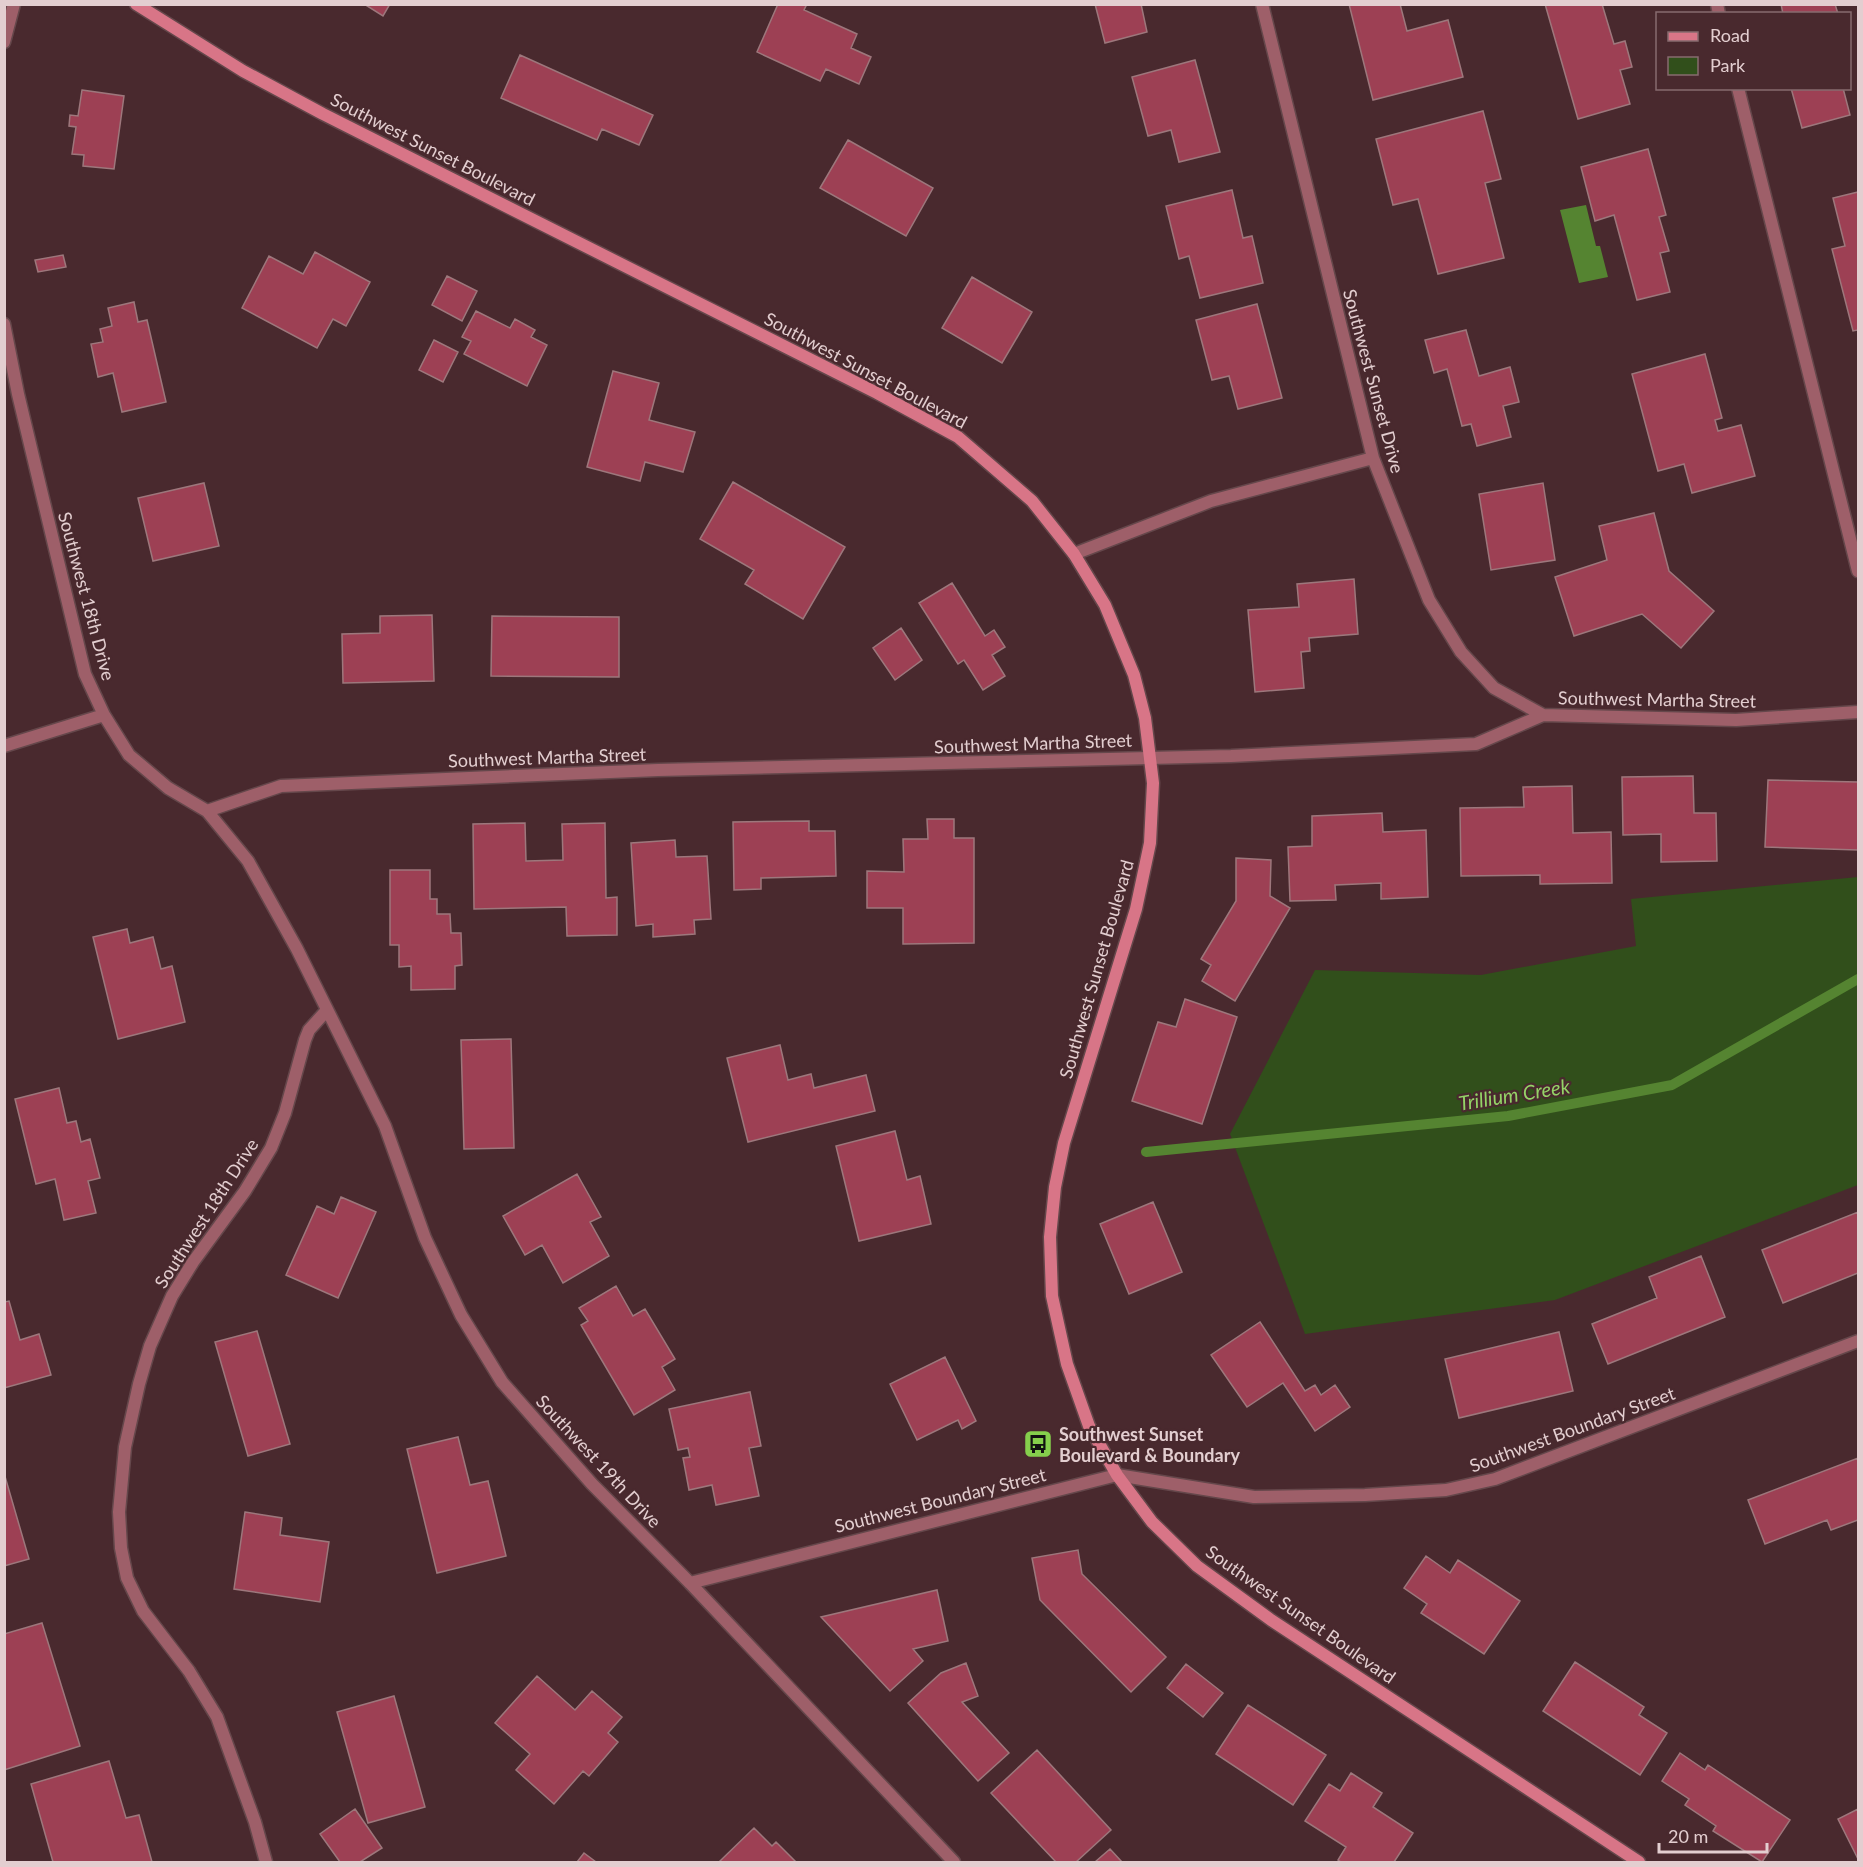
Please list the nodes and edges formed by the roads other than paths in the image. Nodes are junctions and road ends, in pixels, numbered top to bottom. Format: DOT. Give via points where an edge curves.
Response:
graph roads {
  1 [pos="14,4"];
  2 [pos="136,4"];
  3 [pos="1262,4"];
  4 [pos="4,42"];
  5 [pos="1738,90"];
  6 [pos="4,324"];
  7 [pos="1372,458"];
  8 [pos="1074,554"];
  9 [pos="1858,571"];
  10 [pos="1858,712"];
  11 [pos="104,715"];
  12 [pos="1543,715"];
  13 [pos="4,746"];
  14 [pos="1149,757"];
  15 [pos="207,811"];
  16 [pos="327,1010"];
  17 [pos="1858,1341"];
  18 [pos="1117,1475"];
  19 [pos="690,1583"];
  20 [pos="266,1863"];
  21 [pos="954,1863"];
  22 [pos="1640,1863"];
  1 -- 4 [label="street"];
  2 -- 8 [label="street, Southwest Sunset Boulevard" via="243,71 323,114 958,437 1032,501"];
  3 -- 7 [label="street, Southwest Sunset Drive"];
  5 -- 9 [label="street"];
  6 -- 11 [label="street, Southwest 18th Drive" via="85,674"];
  7 -- 8 [label="street" via="1211,501"];
  7 -- 12 [label="street, Southwest Sunset Drive" via="1429,600 1461,652 1494,687"];
  8 -- 14 [label="street, Southwest Sunset Boulevard" via="1106,605 1134,675 1145,718"];
  10 -- 12 [label="street, Southwest Martha Street" via="1736,720"];
  11 -- 13 [label="street"];
  11 -- 15 [label="street, Southwest 18th Drive" via="129,755 168,788"];
  12 -- 14 [label="street, Southwest Martha Street" via="1476,744"];
  14 -- 15 [label="street, Southwest Martha Street" via="658,770 281,786"];
  14 -- 18 [label="street, Southwest Sunset Boulevard" via="1153,783 1150,843 1136,909 1064,1143 1050,1237 1052,1296 1067,1364 1089,1426"];
  15 -- 16 [label="street, Southwest 18th Drive" via="248,861"];
  16 -- 19 [label="street, Southwest 19th Drive" via="385,1126 425,1238 462,1315 502,1382 592,1484"];
  16 -- 20 [label="street, Southwest 18th Drive" via="304,1040 285,1113 271,1148 172,1296 150,1346 125,1447 118,1512 127,1578 143,1611 189,1671 217,1718 253,1815"];
  17 -- 18 [label="street, Southwest Boundary Street" via="1495,1479 1446,1490 1254,1497"];
  18 -- 19 [label="street, Southwest Boundary Street"];
  18 -- 22 [label="street, Southwest Sunset Boulevard" via="1152,1522 1206,1572 1281,1627"];
  19 -- 21 [label="street, Southwest 19th Drive"];
}
